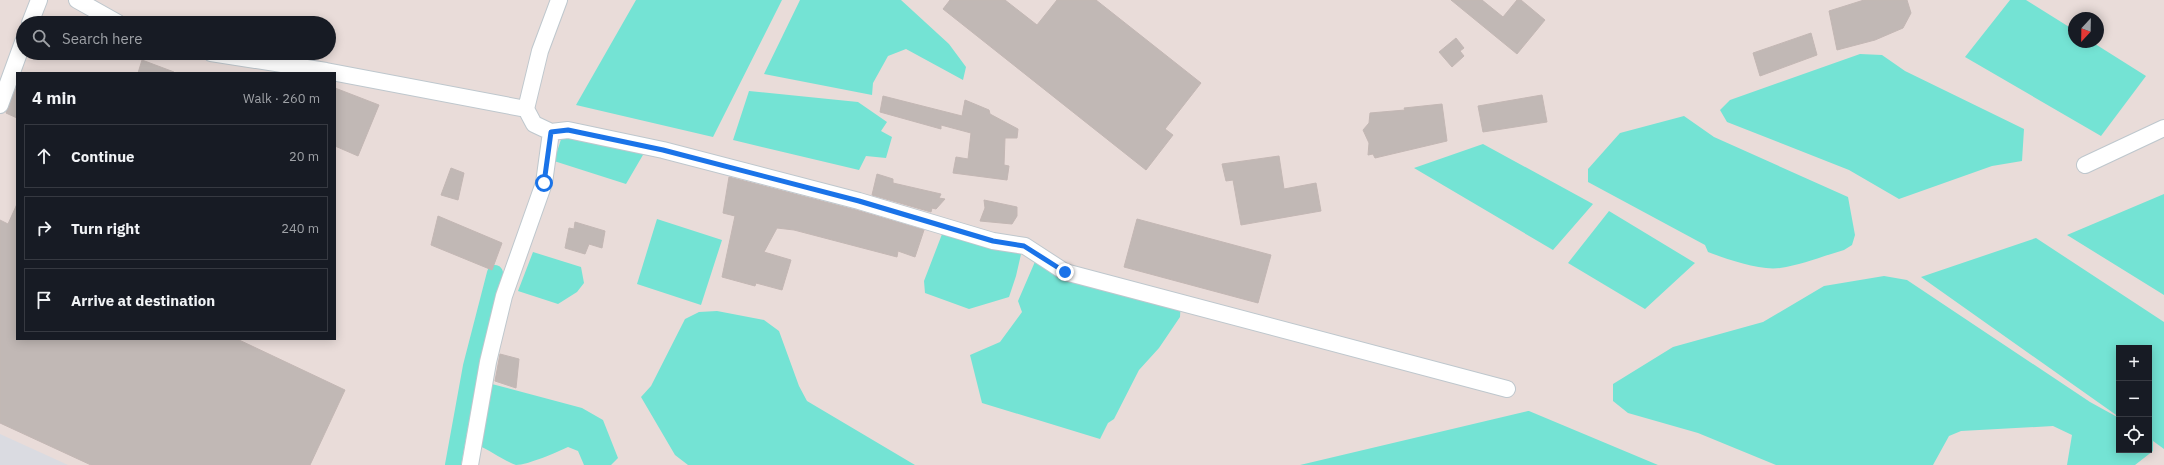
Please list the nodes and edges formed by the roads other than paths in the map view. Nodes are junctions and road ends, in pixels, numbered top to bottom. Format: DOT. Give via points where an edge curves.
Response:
graph roads {
  1 [pos="39,0"];
  2 [pos="77,0"];
  3 [pos="559,0"];
  4 [pos="33,16"];
  5 [pos="106,16"];
  6 [pos="16,60"];
  7 [pos="255,60"];
  8 [pos="329,72"];
  9 [pos="336,73"];
  10 [pos="0,105"];
  11 [pos="526,109"];
  12 [pos="2164,128"];
  13 [pos="551,132"];
  14 [pos="2085,165"];
  15 [pos="1507,389"];
  16 [pos="470,465"];
  1 -- 4 [label="street"];
  2 -- 5 [label="street"];
  3 -- 11 [label="street" via="540,50"];
  6 -- 10 [label="street"];
  7 -- 8 [label="street"];
  9 -- 11 [label="street"];
  11 -- 13 [label="street" via="534,124"];
  12 -- 14 [label="street"];
  13 -- 15 [label="street" via="568,130 663,150 859,201 993,241 1024,246 1065,272"];
  13 -- 16 [label="street" via="544,183 502,304 488,362"];
}
